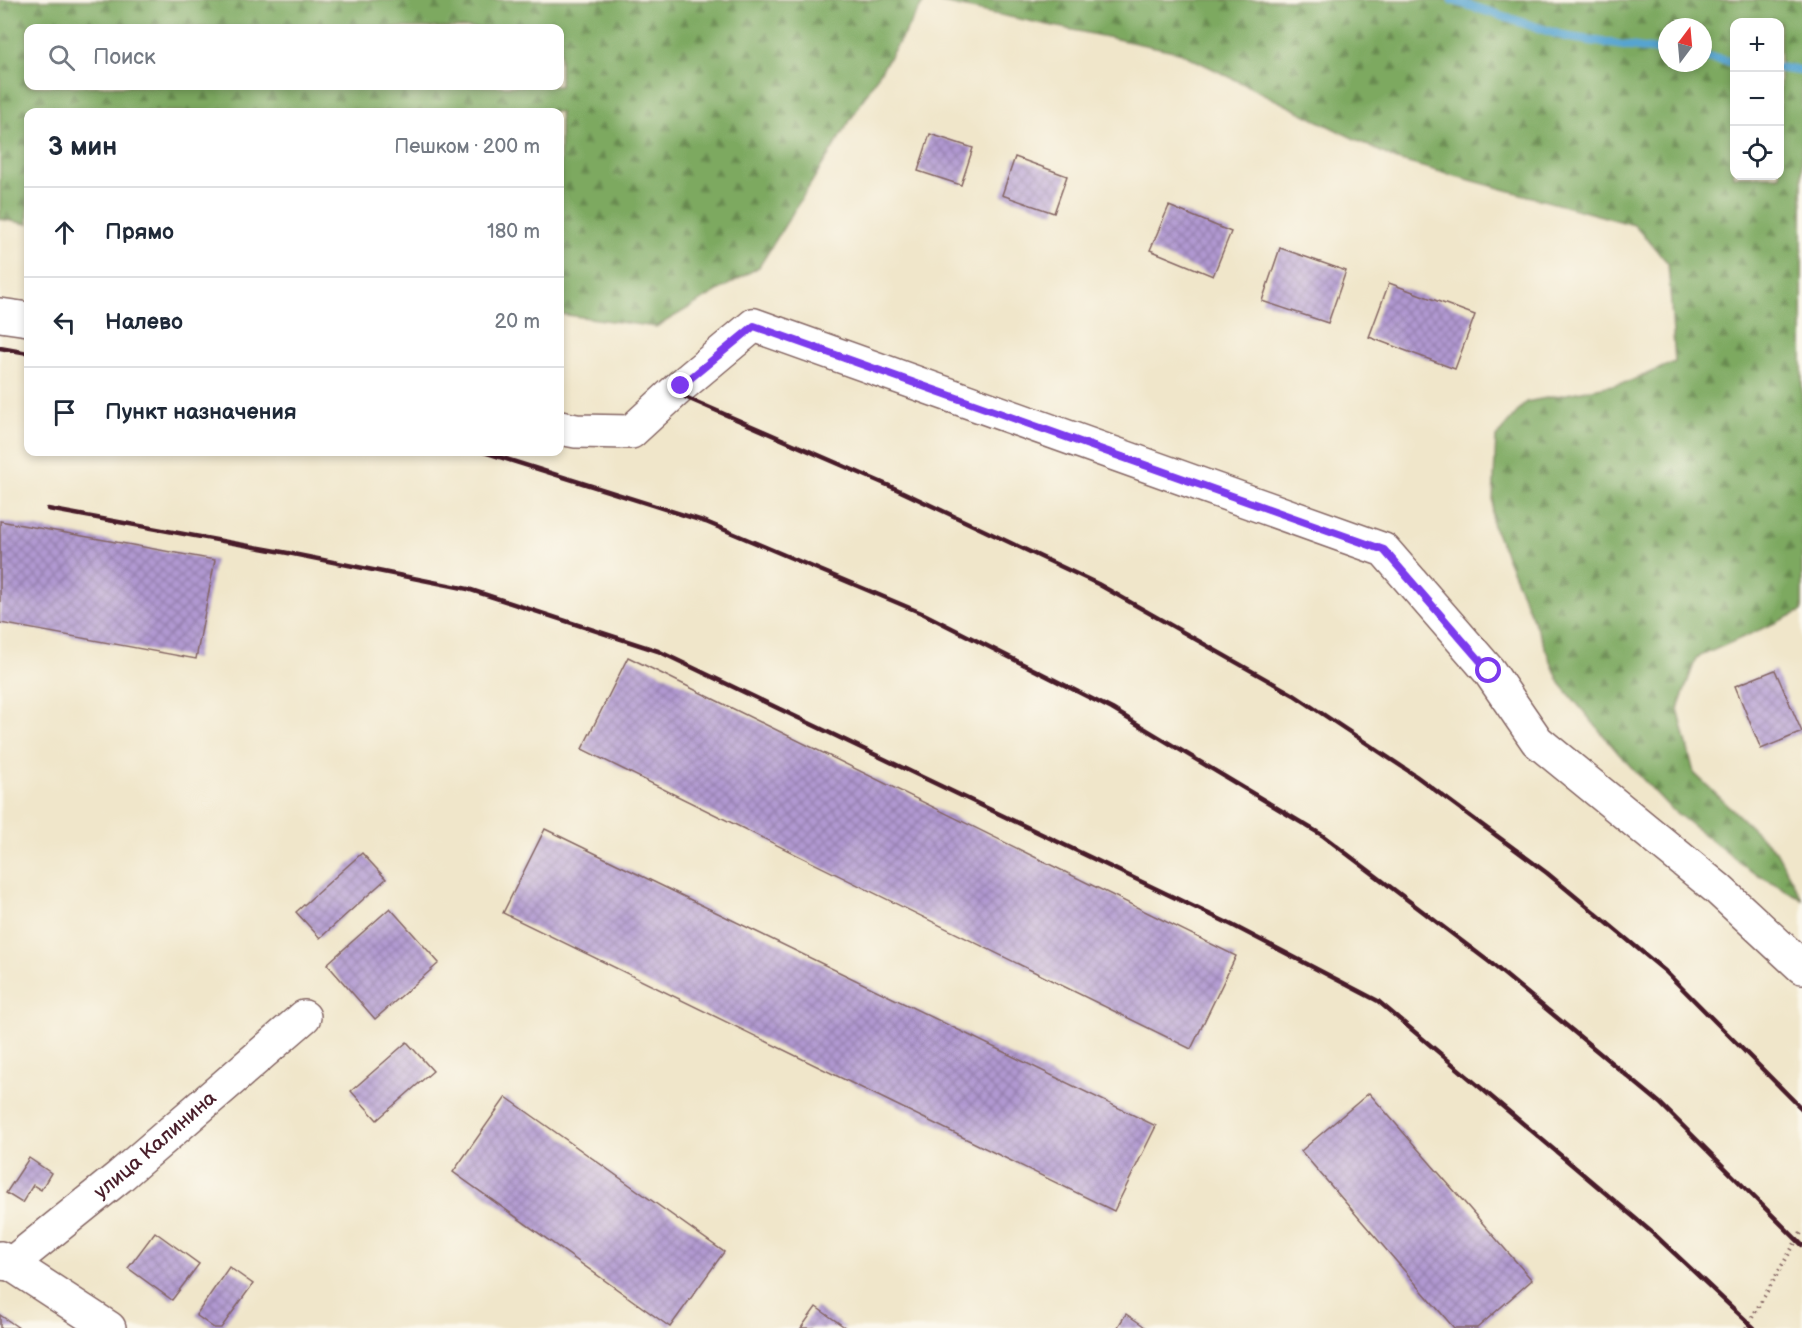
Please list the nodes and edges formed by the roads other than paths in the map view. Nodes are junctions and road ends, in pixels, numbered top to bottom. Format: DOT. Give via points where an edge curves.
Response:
graph roads {
  1 [pos="0,315"];
  2 [pos="24,318"];
  3 [pos="564,429"];
  4 [pos="1802,967"];
  5 [pos="304,1017"];
  6 [pos="4,1262"];
  7 [pos="109,1328"];
  1 -- 2 [label="street"];
  3 -- 4 [label="street" via="631,432 754,326 1384,550 1489,671 1537,741 1718,889"];
  5 -- 6 [label="street, улица Калинина" via="119,1177"];
  6 -- 7 [label="street"];
}
